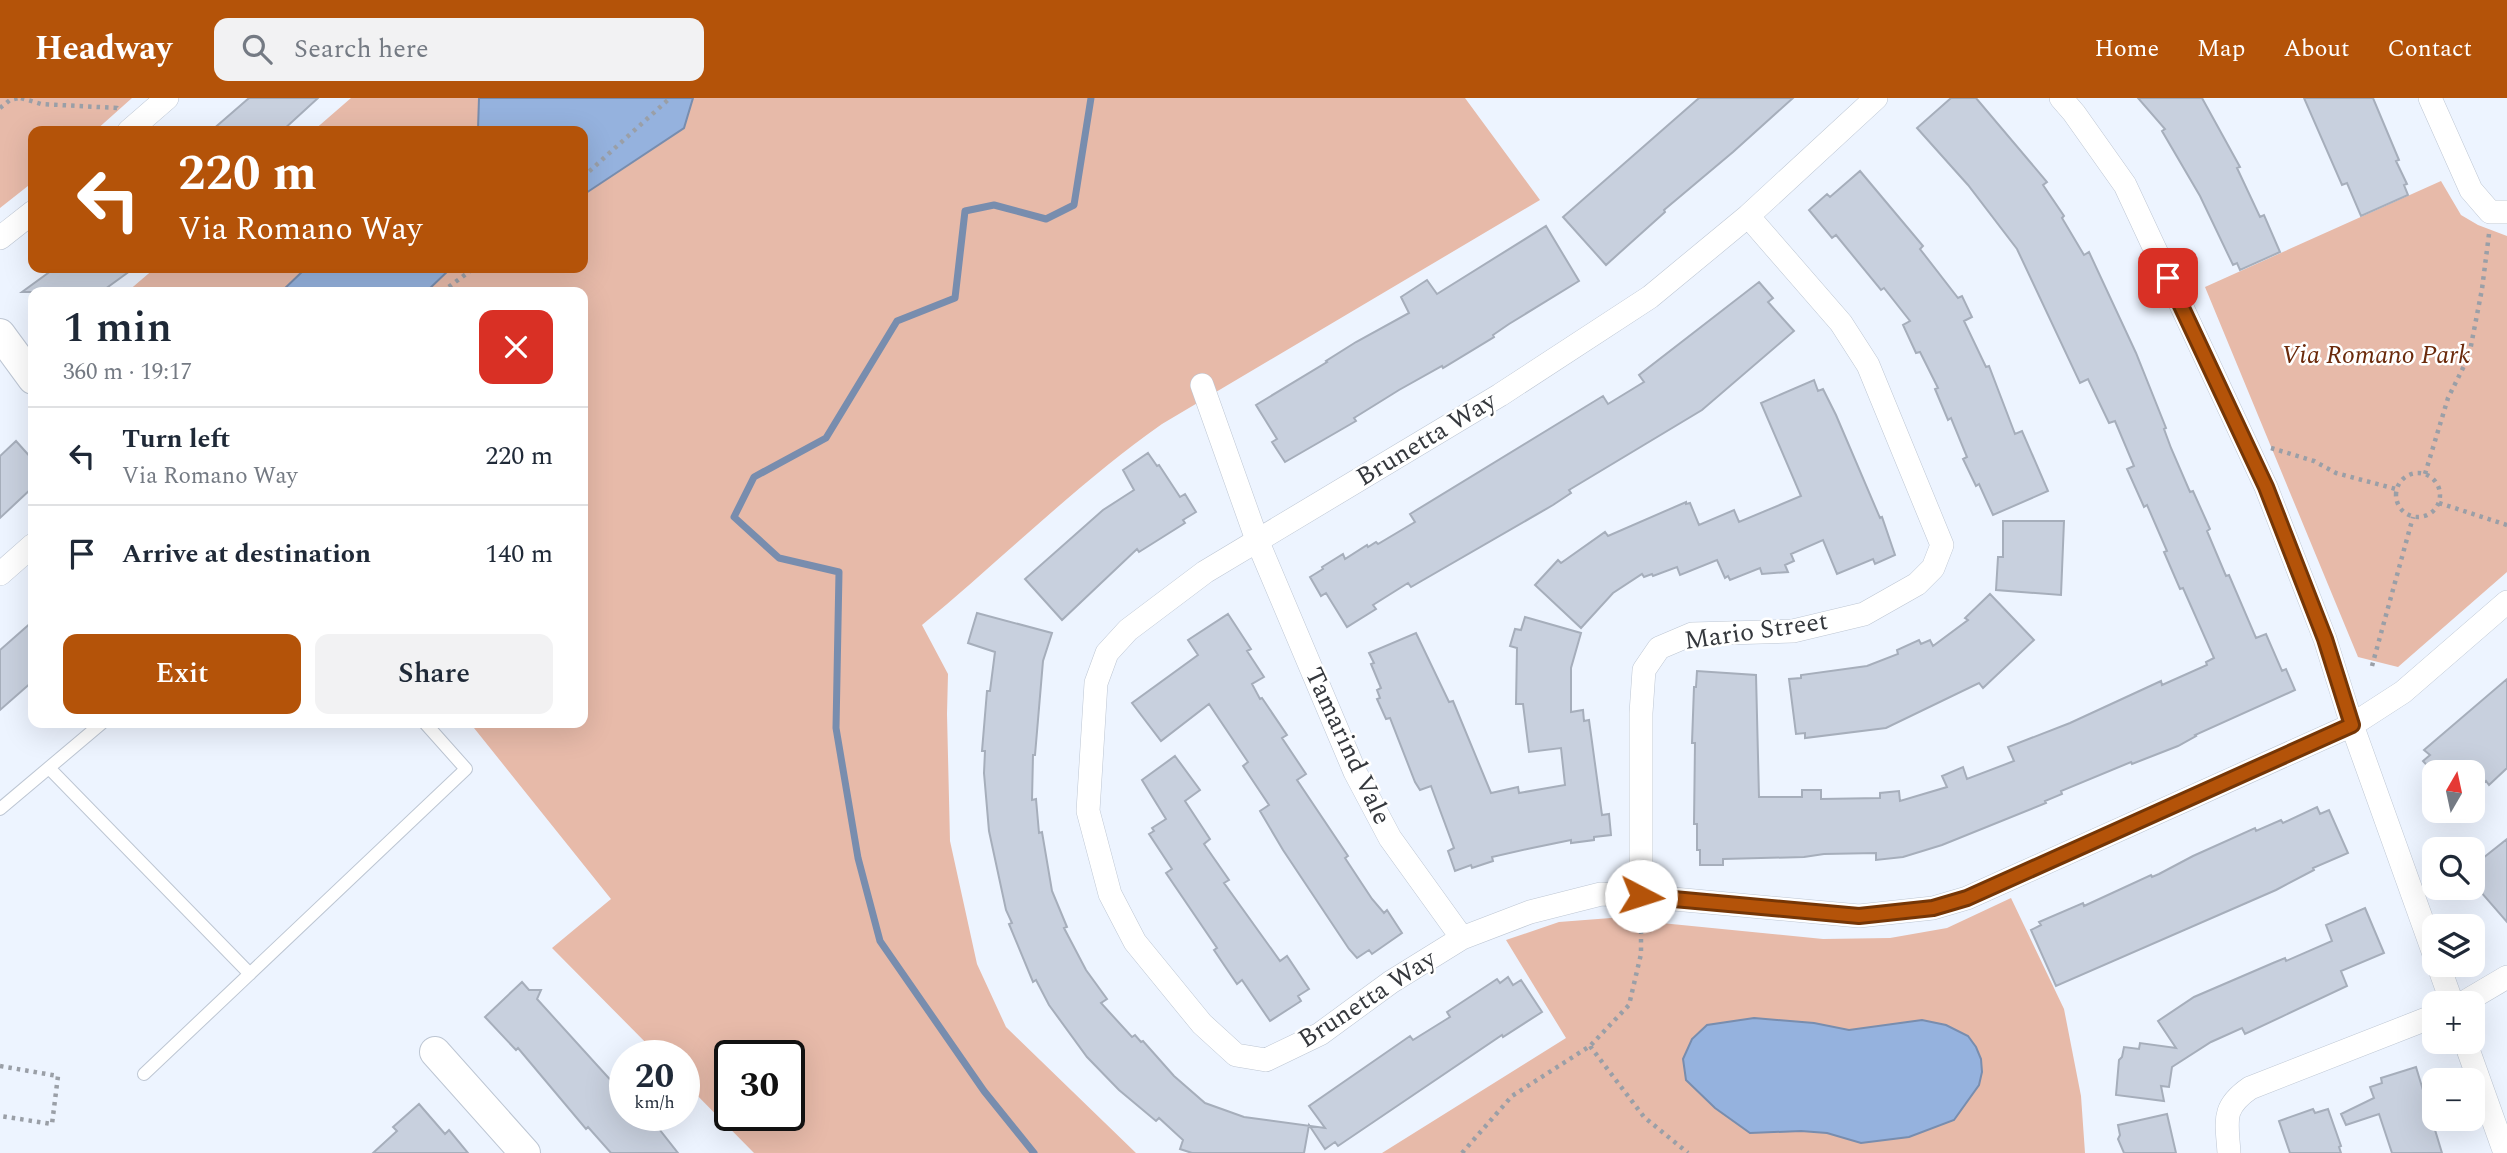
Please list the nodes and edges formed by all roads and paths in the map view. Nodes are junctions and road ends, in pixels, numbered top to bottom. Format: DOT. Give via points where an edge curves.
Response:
graph roads {
  1 [pos="20,98"];
  2 [pos="167,98"];
  3 [pos="670,98"];
  4 [pos="1876,98"];
  5 [pos="2061,98"];
  6 [pos="2430,98"];
  7 [pos="0,108"];
  8 [pos="125,122"];
  9 [pos="588,172"];
  10 [pos="2498,212"];
  11 [pos="28,216"];
  12 [pos="1748,216"];
  13 [pos="0,239"];
  14 [pos="467,273"];
  15 [pos="449,287"];
  16 [pos="0,334"];
  17 [pos="28,372"];
  18 [pos="1202,386"];
  19 [pos="2245,441"];
  20 [pos="2424,474"];
  21 [pos="2396,489"];
  22 [pos="2438,503"];
  23 [pos="2413,517"];
  24 [pos="2507,526"];
  25 [pos="1257,540"];
  26 [pos="28,549"];
  27 [pos="0,574"];
  28 [pos="2507,602"];
  29 [pos="2372,666"];
  30 [pos="2352,725"];
  31 [pos="97,728"];
  32 [pos="429,728"];
  33 [pos="49,768"];
  34 [pos="0,808"];
  35 [pos="1641,896"];
  36 [pos="2422,920"];
  37 [pos="1462,938"];
  38 [pos="250,974"];
  39 [pos="2507,977"];
  40 [pos="2483,991"];
  41 [pos="2422,1021"];
  42 [pos="1590,1045"];
  43 [pos="435,1052"];
  44 [pos="2470,1054"];
  45 [pos="0,1066"];
  46 [pos="144,1074"];
  47 [pos="0,1116"];
  48 [pos="525,1153"];
  49 [pos="1462,1153"];
  50 [pos="1688,1153"];
  51 [pos="2229,1153"];
  52 [pos="2505,1153"];
  1 -- 7 [label="path"];
  1 -- 8 [label="path" via="41,104 117,108"];
  2 -- 8 [label="street"];
  3 -- 9 [label="path"];
  4 -- 12 [label="street, Brunetta Way"];
  5 -- 19 [label="street" via="2125,185"];
  6 -- 10 [label="street" via="2471,190"];
  10 -- 20 [label="path" via="2489,235 2469,356 2448,398"];
  11 -- 13 [label="street"];
  12 -- 25 [label="street, Brunetta Way" via="1650,297 1500,395"];
  12 -- 35 [label="street, Mario Street" via="1840,323 1868,365 1942,545 1933,568 1917,584 1864,614 1793,631 1692,634 1659,648 1644,670"];
  14 -- 15 [label="path"];
  16 -- 17 [label="street"];
  18 -- 25 [label="street, Tamarind Vale"];
  19 -- 21 [label="path"];
  19 -- 30 [label="street" via="2325,639"];
  20 -- 21 [label="path" via="2405,477"];
  20 -- 22 [label="path" via="2438,488"];
  21 -- 23 [label="path" via="2397,504"];
  22 -- 23 [label="path" via="2428,515"];
  22 -- 24 [label="path"];
  23 -- 29 [label="path"];
  25 -- 37 [label="street, Tamarind Vale" via="1355,772 1390,838"];
  25 -- 37 [label="street, Brunetta Way" via="1205,572 1128,630 1107,653 1096,682 1088,811 1110,894 1135,942 1202,1024 1236,1055 1266,1060 1320,1034"];
  26 -- 27 [label="street"];
  28 -- 30 [label="street, Brunetta Way" via="2403,692"];
  30 -- 35 [label="street, Brunetta Way" via="1967,898 1933,908 1859,916"];
  30 -- 36 [label="street"];
  31 -- 33 [label="lane"];
  32 -- 38 [label="lane" via="466,769"];
  33 -- 34 [label="lane"];
  33 -- 38 [label="lane"];
  35 -- 37 [label="street, Brunetta Way" via="1601,894 1530,912"];
  35 -- 42 [label="path" via="1641,954 1629,1005"];
  38 -- 46 [label="lane"];
  39 -- 40 [label="street"];
  41 -- 51 [label="street" via="2250,1088 2237,1097 2227,1114"];
  42 -- 49 [label="path" via="1512,1096"];
  42 -- 50 [label="path" via="1644,1117"];
  43 -- 48 [label="street"];
  44 -- 52 [label="street"];
  45 -- 47 [label="path" via="58,1076 52,1124"];
}
